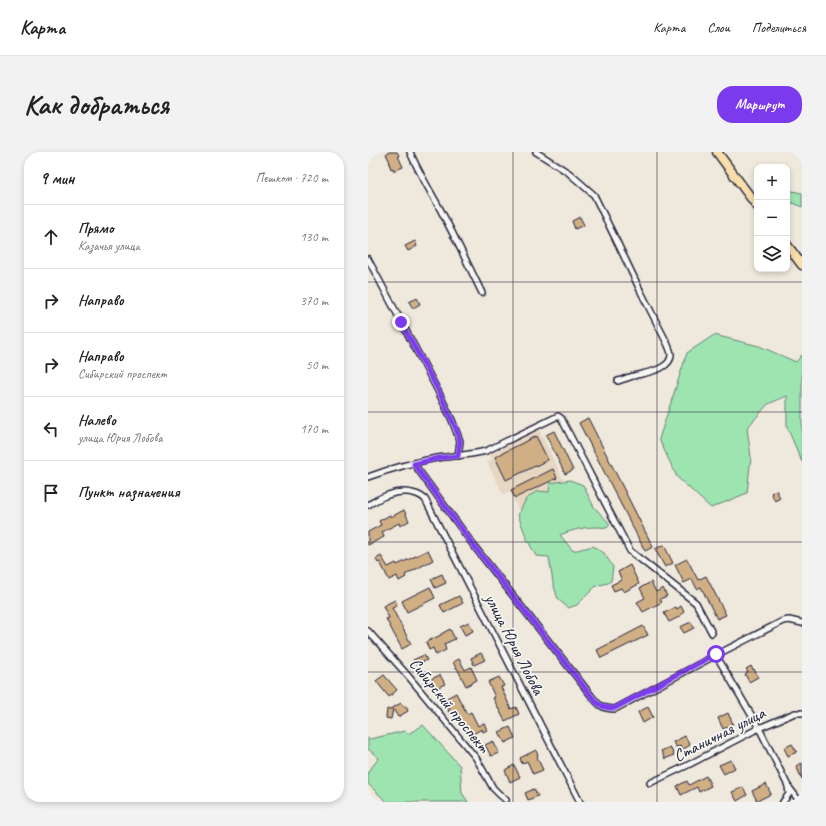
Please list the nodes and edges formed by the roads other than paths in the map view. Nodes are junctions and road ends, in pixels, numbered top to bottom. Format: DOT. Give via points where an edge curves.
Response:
graph roads {
  1 [pos="410,152"];
  2 [pos="536,152"];
  3 [pos="717,152"];
  4 [pos="754,202"];
  5 [pos="790,249"];
  6 [pos="368,259"];
  7 [pos="802,265"];
  8 [pos="482,293"];
  9 [pos="618,381"];
  10 [pos="458,456"];
  11 [pos="414,464"];
  12 [pos="368,477"];
  13 [pos="368,505"];
  14 [pos="802,623"];
  15 [pos="368,631"];
  16 [pos="712,633"];
  17 [pos="716,654"];
  18 [pos="802,713"];
  19 [pos="759,728"];
  20 [pos="650,783"];
  21 [pos="788,786"];
  22 [pos="506,800"];
  23 [pos="580,802"];
  24 [pos="783,802"];
  25 [pos="800,802"];
  1 -- 8 [label="street"];
  2 -- 9 [label="street" via="569,173 594,195 668,345 671,354 663,367"];
  3 -- 4 [label="highway"];
  5 -- 7 [label="highway"];
  6 -- 10 [label="street" via="452,420 460,441"];
  10 -- 11 [label="street"];
  10 -- 16 [label="street" via="486,451 553,418 561,418 627,547 696,603"];
  11 -- 12 [label="street"];
  11 -- 17 [label="street" via="474,546 602,707 615,708"];
  13 -- 23 [label="street, улица Юрия Лобова" via="389,494 397,493 411,492 425,499"];
  14 -- 17 [label="street" via="783,621"];
  15 -- 22 [label="street, Сибирский проспект" via="476,758 493,788"];
  17 -- 19 [label="street"];
  18 -- 19 [label="street, Станичная улица" via="795,713"];
  19 -- 20 [label="street, Станичная улица"];
  19 -- 21 [label="street"];
  21 -- 24 [label="street" via="788,794"];
  21 -- 25 [label="street"];
}
